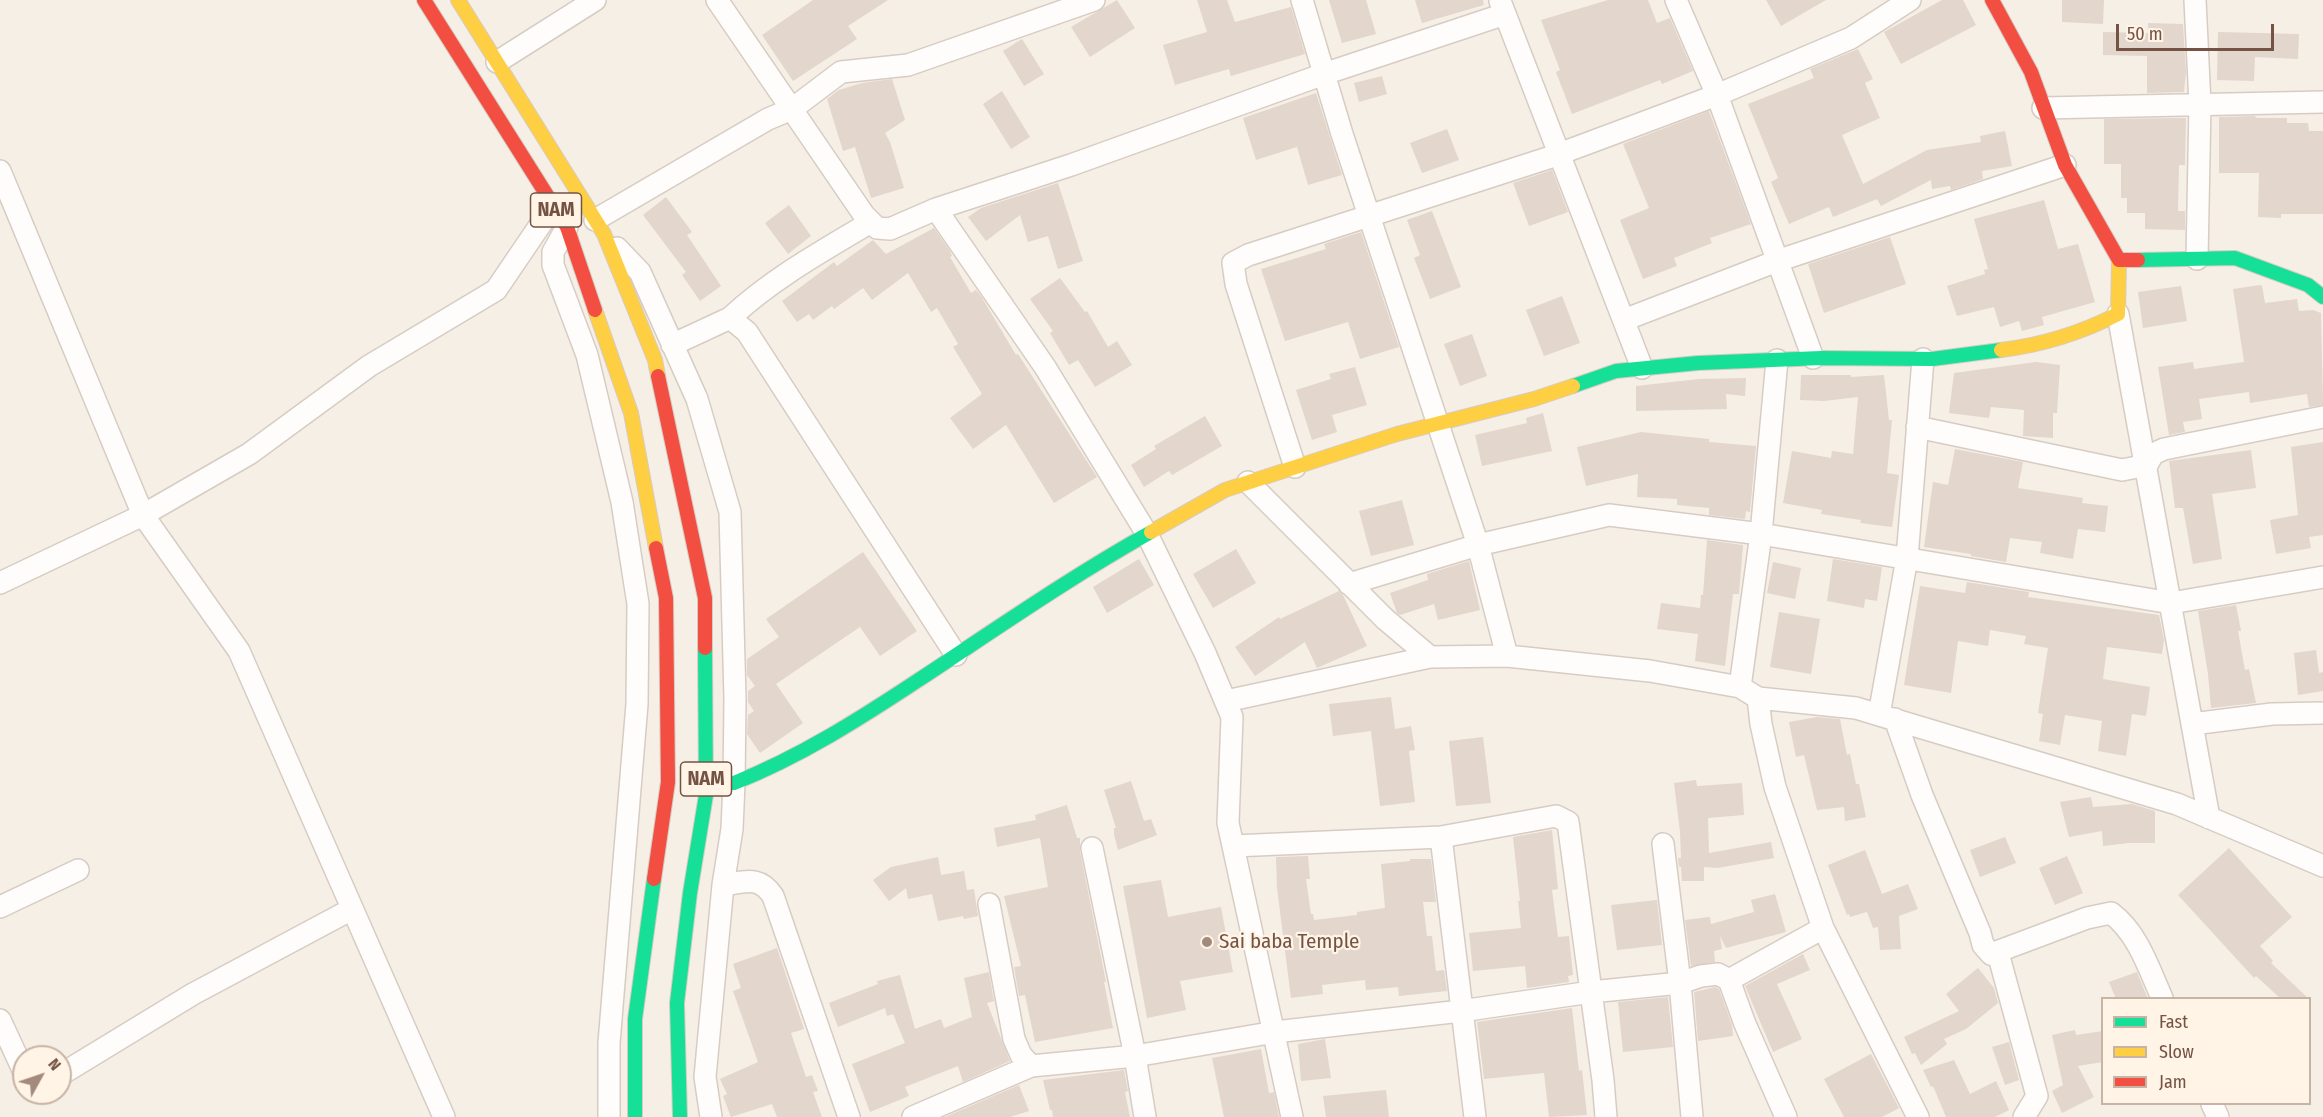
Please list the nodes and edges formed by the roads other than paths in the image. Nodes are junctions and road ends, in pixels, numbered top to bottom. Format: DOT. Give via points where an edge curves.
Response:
graph roads {
  1 [pos="424,0"];
  2 [pos="458,0"];
  3 [pos="596,0"];
  4 [pos="717,0"];
  5 [pos="1094,0"];
  6 [pos="1302,0"];
  7 [pos="1676,0"];
  8 [pos="1910,0"];
  9 [pos="1992,0"];
  10 [pos="2195,0"];
  11 [pos="1502,7"];
  12 [pos="497,62"];
  13 [pos="1324,74"];
  14 [pos="1717,95"];
  15 [pos="2323,102"];
  16 [pos="2200,104"];
  17 [pos="2043,108"];
  18 [pos="792,109"];
  19 [pos="1560,153"];
  20 [pos="2065,165"];
  21 [pos="0,171"];
  22 [pos="553,206"];
  23 [pos="936,209"];
  24 [pos="1370,216"];
  25 [pos="871,222"];
  26 [pos="567,227"];
  27 [pos="600,227"];
  28 [pos="2197,259"];
  29 [pos="2119,260"];
  30 [pos="1777,261"];
  31 [pos="2323,297"];
  32 [pos="2118,314"];
  33 [pos="730,318"];
  34 [pos="1624,320"];
  35 [pos="672,345"];
  36 [pos="1813,358"];
  37 [pos="1923,359"];
  38 [pos="1777,360"];
  39 [pos="1642,368"];
  40 [pos="2323,417"];
  41 [pos="1439,424"];
  42 [pos="1917,427"];
  43 [pos="2147,465"];
  44 [pos="1295,467"];
  45 [pos="1248,482"];
  46 [pos="142,515"];
  47 [pos="1147,534"];
  48 [pos="1761,534"];
  49 [pos="1478,544"];
  50 [pos="1907,558"];
  51 [pos="2323,577"];
  52 [pos="0,582"];
  53 [pos="1349,584"];
  54 [pos="2170,603"];
  55 [pos="956,655"];
  56 [pos="1507,656"];
  57 [pos="1430,657"];
  58 [pos="1749,693"];
  59 [pos="1226,701"];
  60 [pos="2323,713"];
  61 [pos="1887,717"];
  62 [pos="2192,724"];
  63 [pos="735,783"];
  64 [pos="2210,818"];
  65 [pos="1441,837"];
  66 [pos="1663,844"];
  67 [pos="1233,846"];
  68 [pos="1092,848"];
  69 [pos="2323,866"];
  70 [pos="78,870"];
  71 [pos="723,885"];
  72 [pos="989,904"];
  73 [pos="0,907"];
  74 [pos="352,909"];
  75 [pos="1823,927"];
  76 [pos="1998,953"];
  77 [pos="1729,980"];
  78 [pos="1680,983"];
  79 [pos="1591,992"];
  80 [pos="2162,997"];
  81 [pos="1461,1011"];
  82 [pos="0,1020"];
  83 [pos="1275,1032"];
  84 [pos="12,1046"];
  85 [pos="1135,1056"];
  86 [pos="1031,1066"];
  87 [pos="72,1068"];
  88 [pos="607,1116"];
  89 [pos="444,1117"];
  90 [pos="635,1117"];
  91 [pos="680,1117"];
  92 [pos="711,1117"];
  93 [pos="849,1117"];
  94 [pos="913,1117"];
  95 [pos="1145,1117"];
  96 [pos="1292,1117"];
  97 [pos="1475,1117"];
  98 [pos="1606,1117"];
  99 [pos="1692,1117"];
  100 [pos="1786,1117"];
  101 [pos="1918,1117"];
  102 [pos="2024,1117"];
  1 -- 22 [label="main road, NAM"];
  2 -- 12 [label="main road, NAM"];
  3 -- 12 [label="street"];
  4 -- 18 [label="street"];
  5 -- 18 [label="street" via="908,65 841,72"];
  6 -- 13 [label="street"];
  7 -- 14 [label="street"];
  8 -- 14 [label="street" via="1851,38"];
  9 -- 17 [label="main road" via="2031,72"];
  10 -- 16 [label="street"];
  11 -- 13 [label="street"];
  11 -- 19 [label="street"];
  12 -- 27 [label="main road, NAM"];
  13 -- 23 [label="street"];
  13 -- 24 [label="street"];
  14 -- 19 [label="street"];
  14 -- 30 [label="street"];
  15 -- 16 [label="street"];
  16 -- 17 [label="street"];
  16 -- 28 [label="street"];
  17 -- 20 [label="main road"];
  18 -- 25 [label="street"];
  18 -- 27 [label="street" via="768,119"];
  19 -- 24 [label="street"];
  19 -- 34 [label="street"];
  20 -- 29 [label="main road"];
  20 -- 30 [label="street"];
  21 -- 46 [label="street"];
  22 -- 26 [label="main road, NAM"];
  22 -- 46 [label="street" via="496,290 369,366 249,454"];
  23 -- 25 [label="street" via="890,229 877,228"];
  23 -- 47 [label="street" via="1045,367"];
  24 -- 41 [label="street"];
  24 -- 44 [label="street" via="1233,263 1236,284"];
  25 -- 33 [label="street" via="754,296"];
  26 -- 88 [label="street" via="555,247 553,264 587,355 622,502 638,604 638,704 609,1043"];
  26 -- 90 [label="main road, NAM" via="631,413 666,598 668,782 635,1018"];
  27 -- 35 [label="street" via="640,272"];
  27 -- 91 [label="main road, NAM" via="655,360 705,598 706,795 677,1003"];
  28 -- 29 [label="main road"];
  28 -- 31 [label="main road" via="2235,258 2308,285"];
  29 -- 32 [label="main road"];
  30 -- 34 [label="street"];
  30 -- 36 [label="street"];
  32 -- 37 [label="main road" via="2092,327 2033,346"];
  32 -- 43 [label="street"];
  33 -- 35 [label="street"];
  33 -- 55 [label="street" via="747,332"];
  34 -- 39 [label="street"];
  35 -- 63 [label="street" via="697,399 730,512"];
  36 -- 37 [label="main road"];
  36 -- 38 [label="main road"];
  37 -- 42 [label="street"];
  38 -- 39 [label="main road"];
  38 -- 48 [label="street"];
  39 -- 41 [label="main road" via="1616,370 1534,399"];
  40 -- 43 [label="street" via="2164,449 2153,454"];
  41 -- 44 [label="main road"];
  41 -- 49 [label="street"];
  42 -- 43 [label="street" via="2122,470"];
  42 -- 50 [label="street"];
  43 -- 54 [label="street"];
  44 -- 45 [label="main road"];
  45 -- 47 [label="main road" via="1225,490"];
  45 -- 53 [label="street"];
  46 -- 52 [label="street"];
  46 -- 74 [label="street" via="239,651"];
  47 -- 55 [label="main road"];
  47 -- 59 [label="street"];
  48 -- 49 [label="street" via="1609,515"];
  48 -- 50 [label="street"];
  48 -- 58 [label="street"];
  49 -- 53 [label="street"];
  49 -- 56 [label="street"];
  50 -- 54 [label="street"];
  50 -- 61 [label="street"];
  51 -- 54 [label="street"];
  53 -- 57 [label="street"];
  54 -- 62 [label="street"];
  55 -- 63 [label="main road" via="783,762"];
  56 -- 57 [label="street"];
  56 -- 58 [label="street" via="1650,671"];
  57 -- 59 [label="street"];
  58 -- 61 [label="street" via="1856,708"];
  58 -- 75 [label="street"];
  59 -- 67 [label="street" via="1233,717 1228,823"];
  60 -- 62 [label="street" via="2272,714"];
  61 -- 64 [label="street" via="2177,804"];
  61 -- 76 [label="street" via="1983,945 1990,954"];
  62 -- 64 [label="street"];
  63 -- 71 [label="street"];
  64 -- 69 [label="street"];
  65 -- 67 [label="street"];
  65 -- 79 [label="street" via="1556,816 1568,822"];
  65 -- 81 [label="street"];
  66 -- 78 [label="street"];
  67 -- 83 [label="street"];
  68 -- 85 [label="street"];
  70 -- 73 [label="street"];
  71 -- 92 [label="street" via="705,1077"];
  71 -- 93 [label="street" via="754,881 766,886 773,896"];
  72 -- 86 [label="street" via="1014,1039"];
  74 -- 87 [label="street" via="193,994"];
  74 -- 89 [label="street"];
  75 -- 77 [label="street"];
  75 -- 101 [label="street"];
  76 -- 80 [label="street" via="2086,918 2111,913 2135,939"];
  76 -- 102 [label="street" via="2037,1096"];
  77 -- 78 [label="street" via="1718,974"];
  77 -- 100 [label="street"];
  78 -- 79 [label="street"];
  78 -- 99 [label="street"];
  79 -- 81 [label="street"];
  79 -- 98 [label="street"];
  81 -- 83 [label="street"];
  81 -- 97 [label="street"];
  82 -- 84 [label="street"];
  83 -- 85 [label="street"];
  83 -- 96 [label="street"];
  85 -- 86 [label="street"];
  85 -- 95 [label="street"];
  86 -- 94 [label="street"];
}
